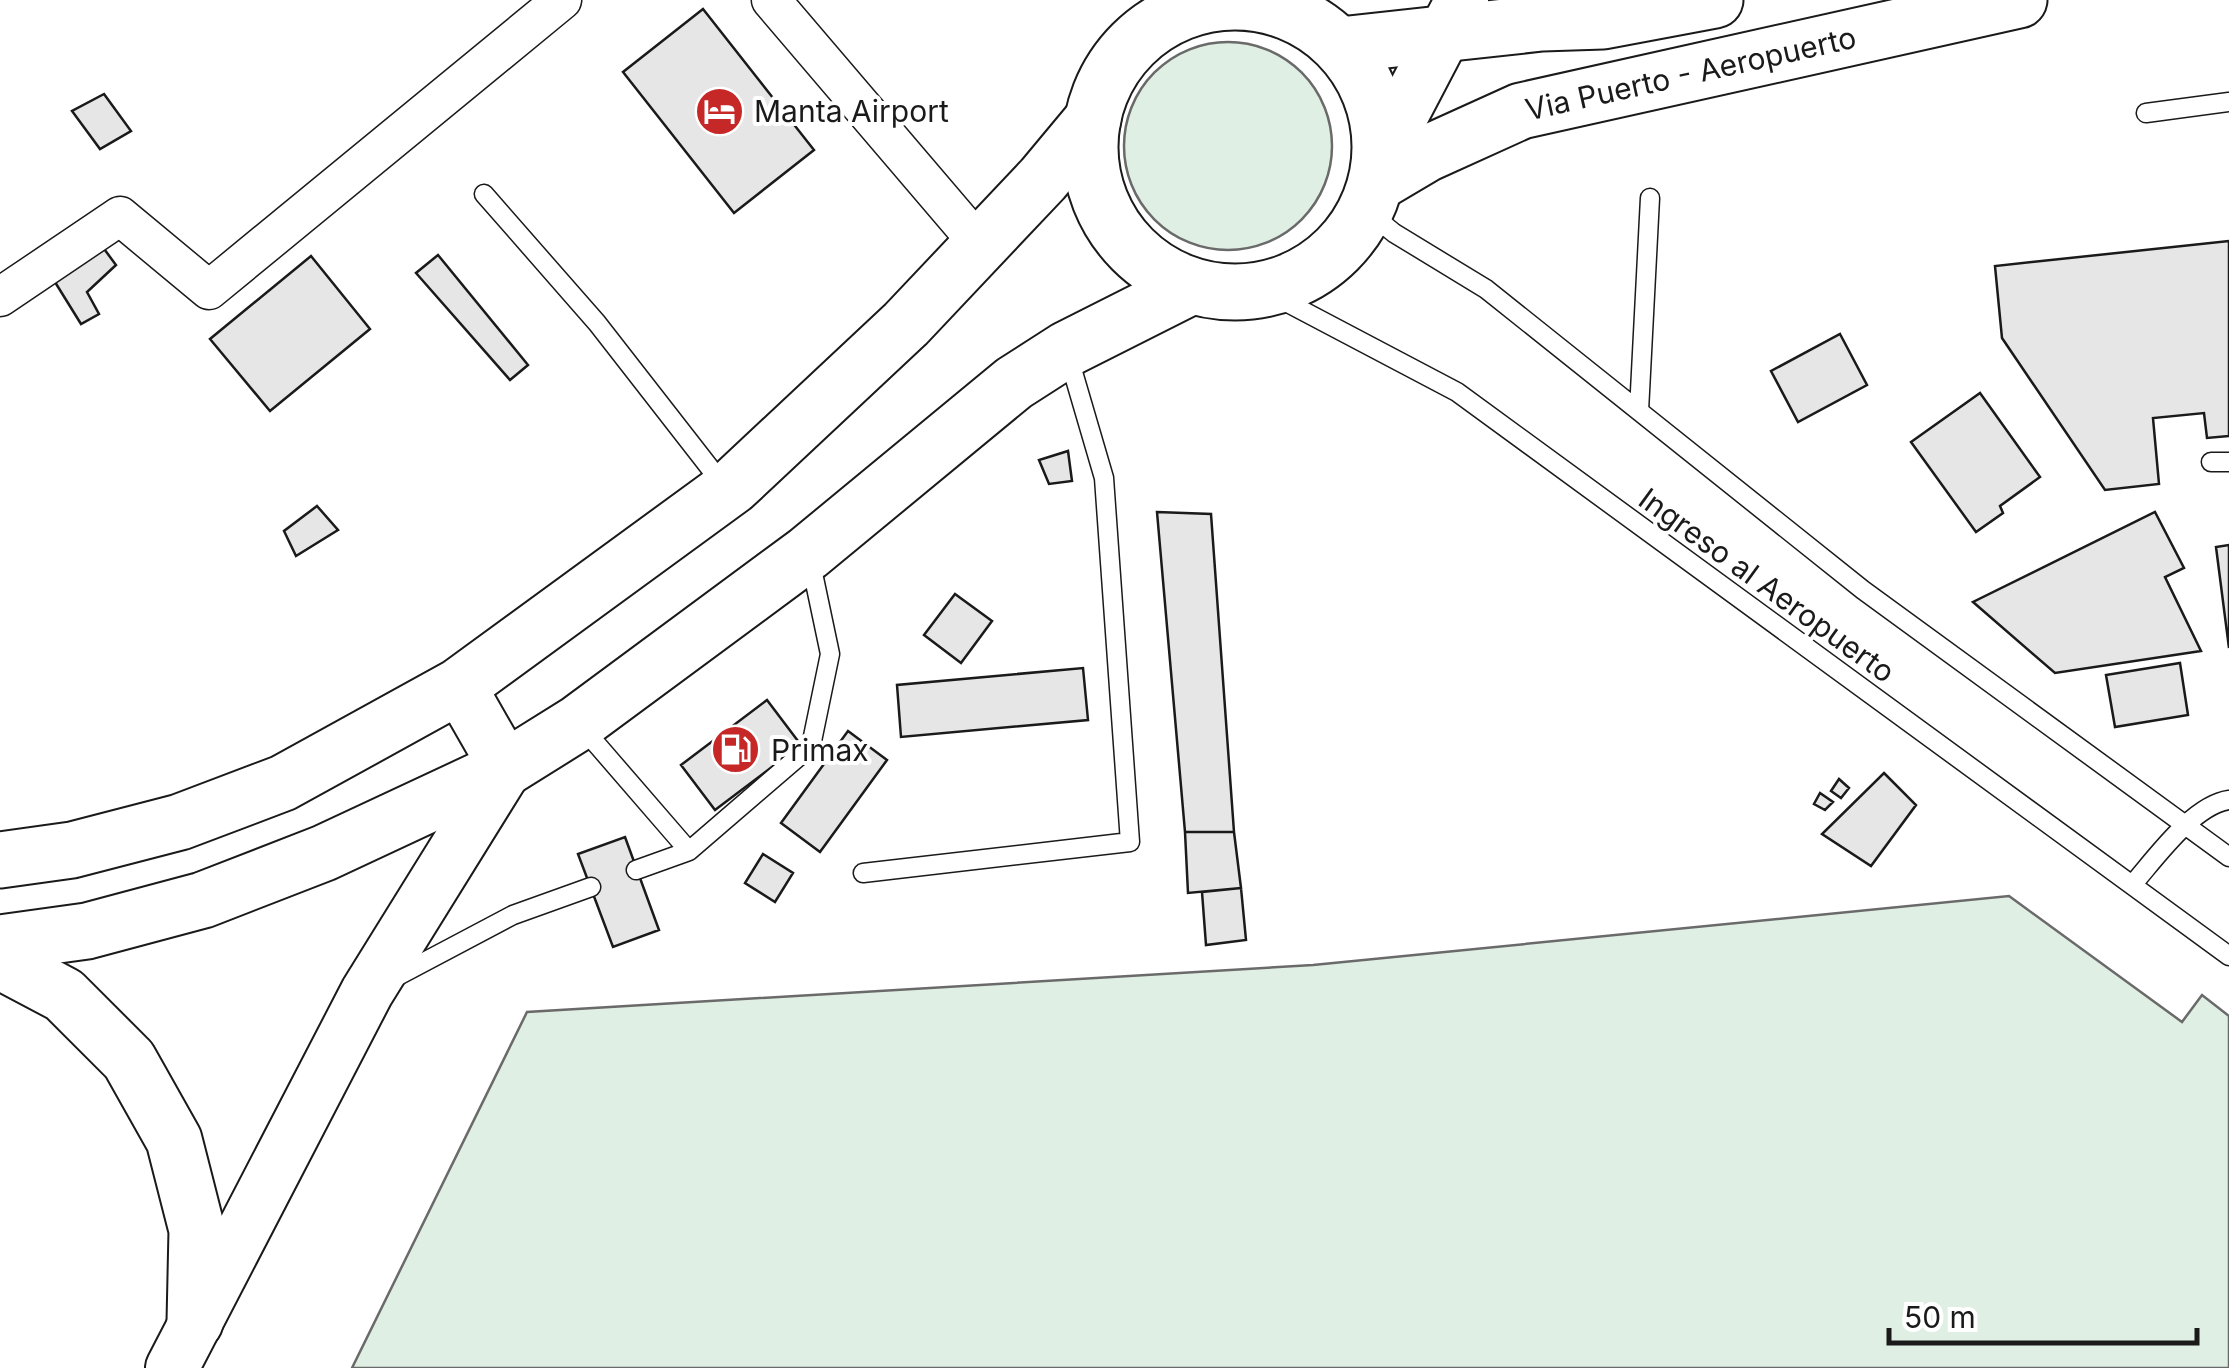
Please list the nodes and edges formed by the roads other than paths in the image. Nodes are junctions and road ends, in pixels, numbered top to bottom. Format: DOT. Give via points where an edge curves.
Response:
graph roads {
  1 [pos="562,0"];
  2 [pos="771,0"];
  3 [pos="1714,0"];
  4 [pos="2020,0"];
  5 [pos="1209,2"];
  6 [pos="1453,17"];
  7 [pos="1340,45"];
  8 [pos="2229,102"];
  9 [pos="2146,113"];
  10 [pos="1092,119"];
  11 [pos="1375,182"];
  12 [pos="484,194"];
  13 [pos="1650,198"];
  14 [pos="982,246"];
  15 [pos="1192,286"];
  16 [pos="1254,291"];
  17 [pos="0,296"];
  18 [pos="1067,350"];
  19 [pos="1639,411"];
  20 [pos="728,490"];
  21 [pos="808,553"];
  22 [pos="459,686"];
  23 [pos="578,723"];
  24 [pos="506,768"];
  25 [pos="2229,800"];
  26 [pos="2185,826"];
  27 [pos="690,851"];
  28 [pos="2229,858"];
  29 [pos="0,860"];
  30 [pos="636,870"];
  31 [pos="863,873"];
  32 [pos="2132,885"];
  33 [pos="591,887"];
  34 [pos="0,943"];
  35 [pos="2229,956"];
  36 [pos="0,961"];
  37 [pos="367,992"];
  38 [pos="184,1345"];
  1 -- 17 [label="street" via="209,290 120,216"];
  2 -- 14 [label="street"];
  3 -- 6 [label="main road" via="1603,21"];
  4 -- 11 [label="main road, Via Puerto - Aeropuerto" via="1521,111"];
  5 -- 7 [label="main road" via="1278,8"];
  5 -- 10 [label="main road" via="1145,34 1121,57"];
  6 -- 7 [label="main road"];
  6 -- 11 [label="street"];
  7 -- 11 [label="main road" via="1364,77 1378,115"];
  8 -- 9 [label="lane"];
  10 -- 14 [label="main road"];
  10 -- 15 [label="main road" via="1090,161 1100,203 1122,239 1153,268"];
  11 -- 16 [label="main road" via="1347,240 1320,265"];
  11 -- 19 [label="lane, Ingreso al Aeropuerto" via="1394,233 1486,289"];
  12 -- 20 [label="lane" via="597,323"];
  13 -- 19 [label="lane"];
  14 -- 20 [label="main road"];
  15 -- 16 [label="main road"];
  15 -- 18 [label="main road"];
  16 -- 32 [label="lane, Ingreso al Aeropuerto" via="1457,392"];
  18 -- 21 [label="main road" via="1014,383"];
  18 -- 31 [label="lane" via="1104,478 1130,842"];
  19 -- 26 [label="lane, Ingreso al Aeropuerto" via="1863,590"];
  20 -- 22 [label="main road"];
  21 -- 23 [label="main road"];
  21 -- 27 [label="lane" via="830,654 811,746"];
  22 -- 24 [label="street"];
  22 -- 29 [label="main road" via="283,783 180,822 72,850"];
  23 -- 24 [label="main road"];
  23 -- 27 [label="lane"];
  24 -- 34 [label="main road" via="204,900 86,931"];
  24 -- 37 [label="street"];
  25 -- 26 [label="lane"];
  26 -- 28 [label="lane, Ingreso al Aeropuerto"];
  26 -- 32 [label="lane"];
  27 -- 30 [label="lane"];
  32 -- 35 [label="lane, Ingreso al Aeropuerto"];
  33 -- 37 [label="lane" via="513,915"];
  36 -- 38 [label="main road" via="64,995 129,1060 174,1140 196,1230"];
  37 -- 38 [label="street"];
}
